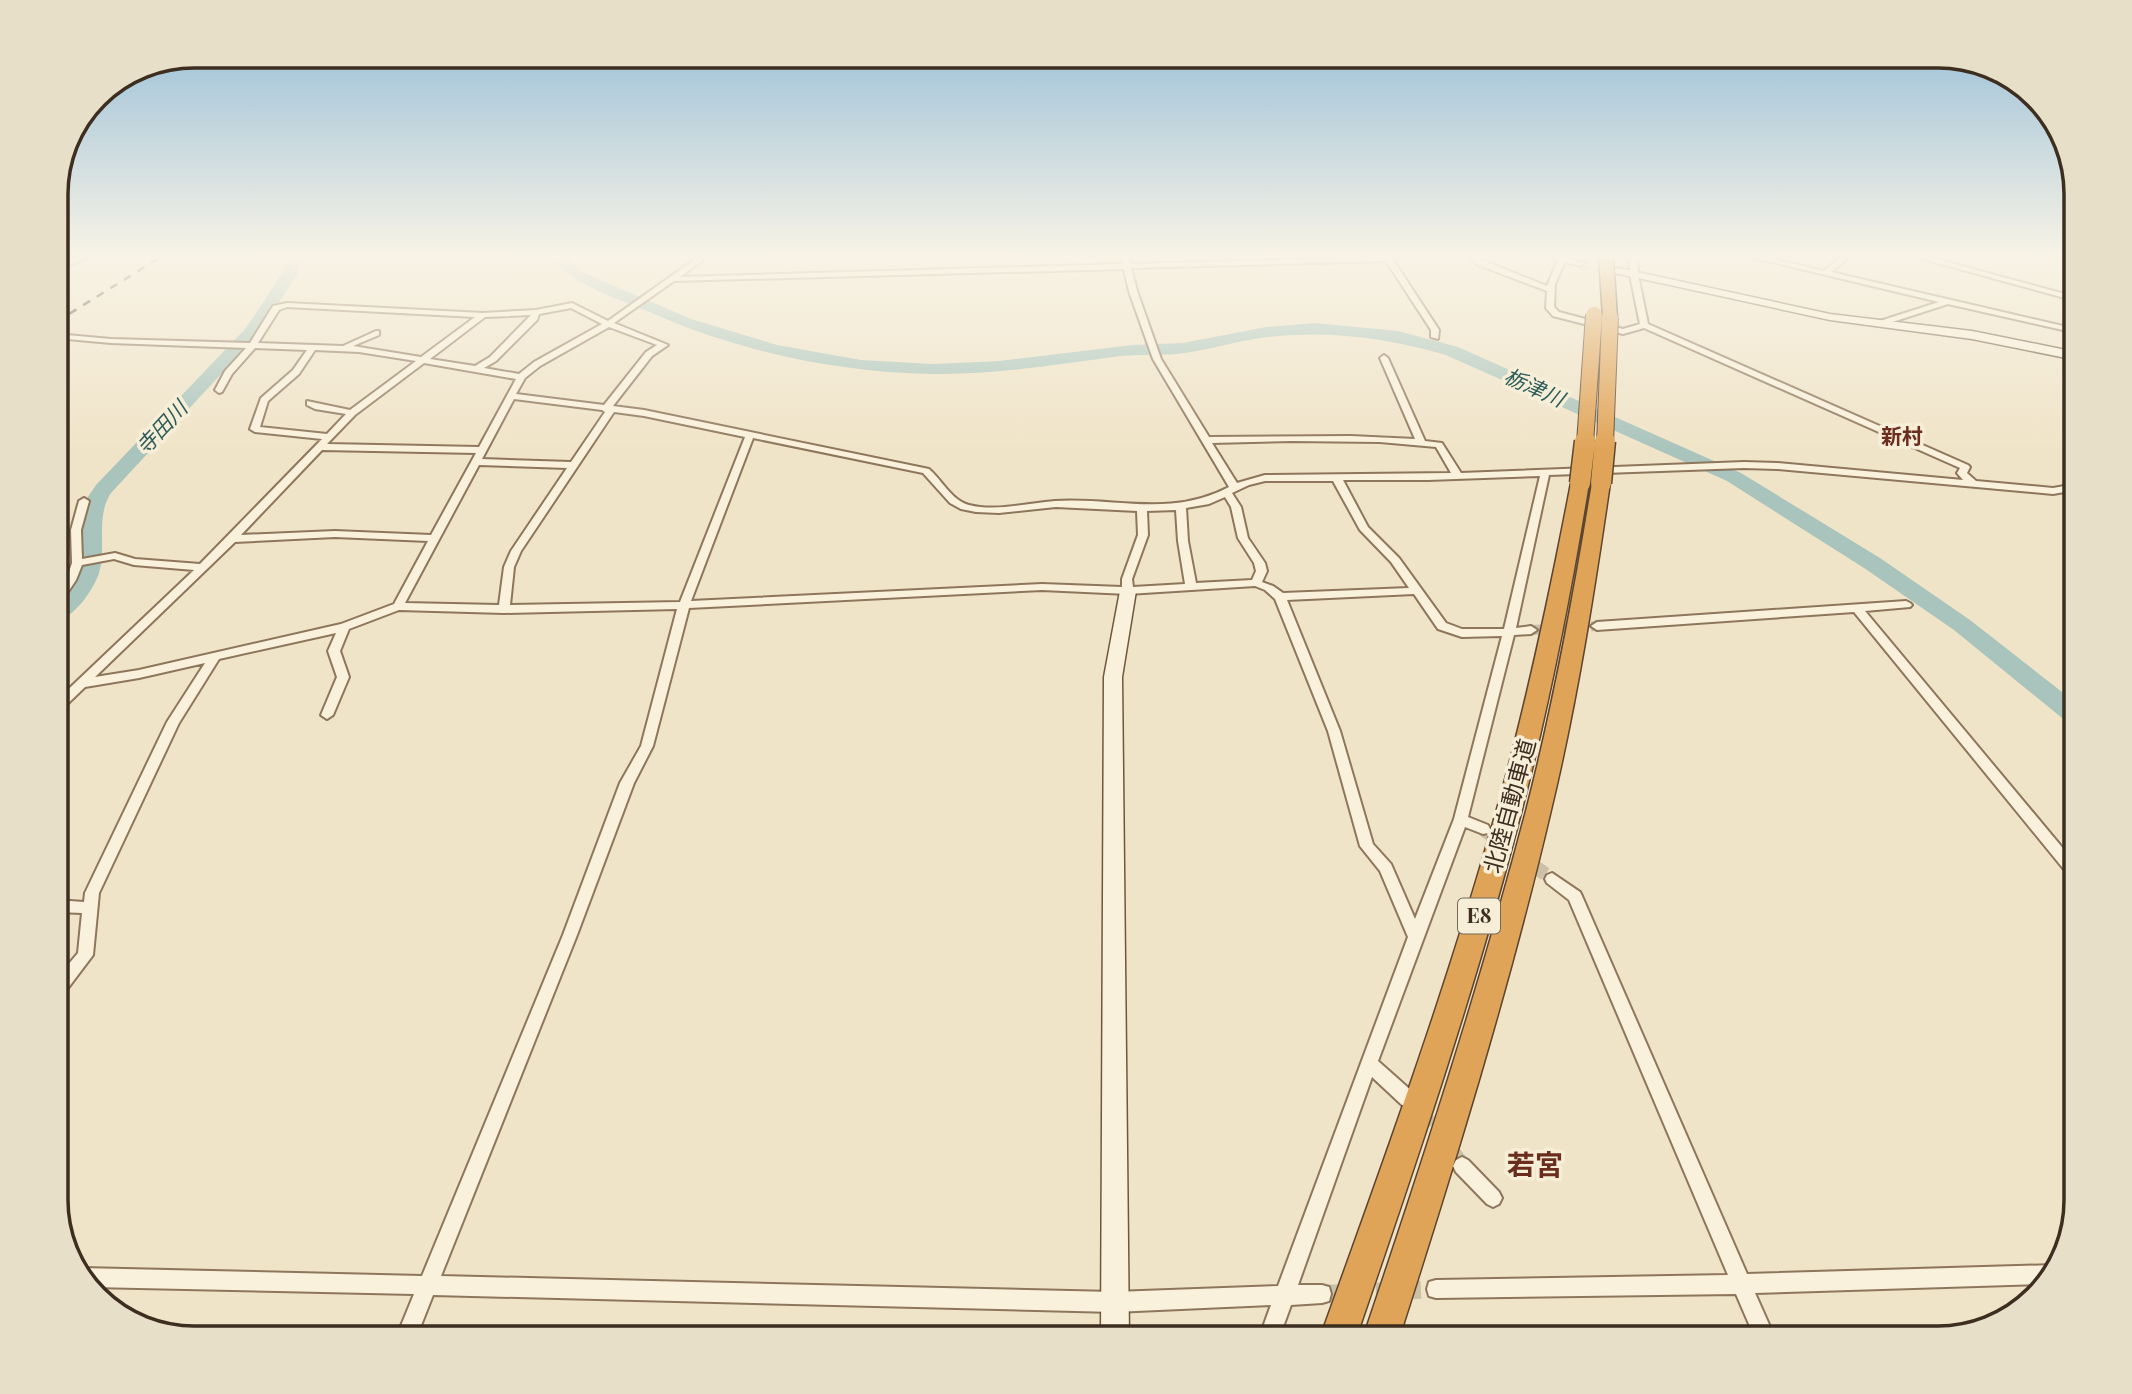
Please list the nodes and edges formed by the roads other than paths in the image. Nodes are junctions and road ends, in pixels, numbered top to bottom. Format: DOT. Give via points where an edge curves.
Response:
graph roads {
  1 [pos="268,320"];
  2 [pos="477,320"];
  3 [pos="532,320"];
  4 [pos="601,320"];
  5 [pos="614,320"];
  6 [pos="1143,320"];
  7 [pos="1429,320"];
  8 [pos="1579,320"];
  9 [pos="1599,320"];
  10 [pos="1643,320"];
  11 [pos="1864,320"];
  12 [pos="1892,320"];
  13 [pos="2027,320"];
  14 [pos="1883,323"];
  15 [pos="608,324"];
  16 [pos="1644,325"];
  17 [pos="2064,328"];
  18 [pos="376,333"];
  19 [pos="1435,337"];
  20 [pos="69,339"];
  21 [pos="228,346"];
  22 [pos="252,346"];
  23 [pos="313,347"];
  24 [pos="340,348"];
  25 [pos="2064,354"];
  26 [pos="1384,358"];
  27 [pos="420,359"];
  28 [pos="1157,359"];
  29 [pos="475,370"];
  30 [pos="522,377"];
  31 [pos="219,390"];
  32 [pos="512,396"];
  33 [pos="310,403"];
  34 [pos="609,409"];
  35 [pos="352,412"];
  36 [pos="750,435"];
  37 [pos="329,437"];
  38 [pos="1204,440"];
  39 [pos="1421,442"];
  40 [pos="319,447"];
  41 [pos="482,450"];
  42 [pos="475,462"];
  43 [pos="574,465"];
  44 [pos="1677,467"];
  45 [pos="1545,473"];
  46 [pos="1458,476"];
  47 [pos="1337,479"];
  48 [pos="1591,483"];
  49 [pos="1974,485"];
  50 [pos="2064,489"];
  51 [pos="1229,490"];
  52 [pos="84,501"];
  53 [pos="1181,506"];
  54 [pos="1142,510"];
  55 [pos="434,538"];
  56 [pos="232,539"];
  57 [pos="77,564"];
  58 [pos="201,567"];
  59 [pos="69,583"];
  60 [pos="1256,583"];
  61 [pos="1191,585"];
  62 [pos="1128,591"];
  63 [pos="1416,591"];
  64 [pos="1280,597"];
  65 [pos="684,605"];
  66 [pos="1906,605"];
  67 [pos="398,607"];
  68 [pos="504,609"];
  69 [pos="1857,609"];
  70 [pos="1597,626"];
  71 [pos="344,627"];
  72 [pos="1531,629"];
  73 [pos="1509,631"];
  74 [pos="215,657"];
  75 [pos="86,683"];
  76 [pos="69,697"];
  77 [pos="327,715"];
  78 [pos="1461,819"];
  79 [pos="1483,829"];
  80 [pos="2064,859"];
  81 [pos="1552,879"];
  82 [pos="69,907"];
  83 [pos="90,908"];
  84 [pos="1415,937"];
  85 [pos="69,974"];
  86 [pos="1369,1063"];
  87 [pos="1408,1099"];
  88 [pos="1462,1166"];
  89 [pos="1493,1198"];
  90 [pos="2040,1274"];
  91 [pos="95,1277"];
  92 [pos="1742,1284"];
  93 [pos="428,1286"];
  94 [pos="1436,1289"];
  95 [pos="1322,1294"];
  96 [pos="1287,1295"];
  97 [pos="1114,1302"];
  98 [pos="411,1326"];
  99 [pos="1115,1326"];
  100 [pos="1274,1326"];
  101 [pos="1342,1326"];
  102 [pos="1385,1326"];
  103 [pos="1760,1326"];
  1 -- 22 [label="street"];
  2 -- 27 [label="street"];
  3 -- 29 [label="street" via="502,351"];
  4 -- 15 [label="street"];
  5 -- 15 [label="street"];
  6 -- 28 [label="street"];
  7 -- 19 [label="street"];
  8 -- 16 [label="street" via="1623,332"];
  9 -- 48 [label="highway, 北陸自動車道 / E8, bridge" via="1608,402"];
  10 -- 16 [label="street"];
  11 -- 14 [label="street"];
  12 -- 14 [label="street"];
  13 -- 17 [label="street"];
  14 -- 25 [label="street"];
  15 -- 30 [label="street"];
  15 -- 34 [label="street" via="664,345 649,354"];
  16 -- 49 [label="street" via="1965,467 1962,473"];
  18 -- 24 [label="street"];
  20 -- 21 [label="street"];
  21 -- 22 [label="street"];
  22 -- 23 [label="street"];
  22 -- 31 [label="street"];
  23 -- 24 [label="street"];
  23 -- 37 [label="street" via="287,382 264,400 255,429"];
  24 -- 27 [label="street"];
  26 -- 39 [label="street"];
  27 -- 29 [label="street"];
  27 -- 35 [label="street"];
  28 -- 38 [label="street"];
  29 -- 30 [label="street"];
  30 -- 32 [label="street"];
  32 -- 34 [label="street"];
  32 -- 41 [label="street"];
  33 -- 35 [label="street"];
  34 -- 36 [label="street"];
  34 -- 43 [label="street"];
  35 -- 37 [label="street"];
  36 -- 54 [label="street" via="926,471 964,507 1012,510 1057,504"];
  36 -- 65 [label="street"];
  37 -- 40 [label="street"];
  38 -- 39 [label="street"];
  38 -- 51 [label="street"];
  39 -- 46 [label="street" via="1439,445"];
  40 -- 41 [label="street"];
  40 -- 56 [label="street"];
  41 -- 42 [label="street"];
  42 -- 43 [label="street"];
  42 -- 55 [label="street"];
  43 -- 68 [label="street" via="516,551 509,567"];
  44 -- 45 [label="street"];
  44 -- 49 [label="street" via="1744,465"];
  45 -- 46 [label="street"];
  45 -- 73 [label="street"];
  46 -- 47 [label="street"];
  47 -- 51 [label="street" via="1265,478 1247,480"];
  47 -- 63 [label="street" via="1364,528 1395,560"];
  48 -- 101 [label="highway, 北陸自動車道 / E8" via="1496,863"];
  48 -- 102 [label="highway, 北陸自動車道 / E8" via="1574,652 1523,876 1480,1030"];
  49 -- 50 [label="street"];
  51 -- 53 [label="street" via="1215,500"];
  51 -- 60 [label="street" via="1243,538 1261,565"];
  52 -- 57 [label="street" via="76,530"];
  53 -- 54 [label="street"];
  53 -- 61 [label="street"];
  54 -- 62 [label="street" via="1143,535 1127,579"];
  55 -- 56 [label="street" via="335,534"];
  55 -- 67 [label="street"];
  56 -- 58 [label="street"];
  57 -- 58 [label="street" via="115,556 134,562"];
  57 -- 59 [label="street"];
  58 -- 75 [label="street"];
  60 -- 61 [label="street"];
  60 -- 64 [label="street"];
  61 -- 62 [label="street"];
  62 -- 65 [label="street" via="1042,587"];
  62 -- 97 [label="street" via="1113,677"];
  63 -- 64 [label="street"];
  63 -- 73 [label="street" via="1451,632"];
  64 -- 84 [label="street" via="1334,731 1367,846 1386,868"];
  65 -- 68 [label="street"];
  65 -- 93 [label="street" via="647,744 626,783 570,935"];
  66 -- 69 [label="street"];
  67 -- 68 [label="street"];
  67 -- 71 [label="street"];
  69 -- 70 [label="street"];
  69 -- 80 [label="street"];
  71 -- 74 [label="street"];
  71 -- 77 [label="street" via="334,651 343,677"];
  72 -- 73 [label="street"];
  73 -- 78 [label="street"];
  74 -- 75 [label="street"];
  74 -- 83 [label="street" via="173,722 92,893"];
  75 -- 76 [label="street"];
  78 -- 79 [label="street"];
  78 -- 84 [label="street"];
  81 -- 92 [label="street" via="1575,896"];
  82 -- 83 [label="street"];
  83 -- 85 [label="street" via="85,954"];
  84 -- 86 [label="street"];
  86 -- 87 [label="street"];
  86 -- 96 [label="street"];
  88 -- 89 [label="street"];
  90 -- 92 [label="street"];
  91 -- 93 [label="street"];
  92 -- 94 [label="street"];
  92 -- 103 [label="street"];
  93 -- 97 [label="street"];
  93 -- 98 [label="street"];
  95 -- 96 [label="street"];
  96 -- 97 [label="street"];
  96 -- 100 [label="street"];
  97 -- 99 [label="street"];
}
